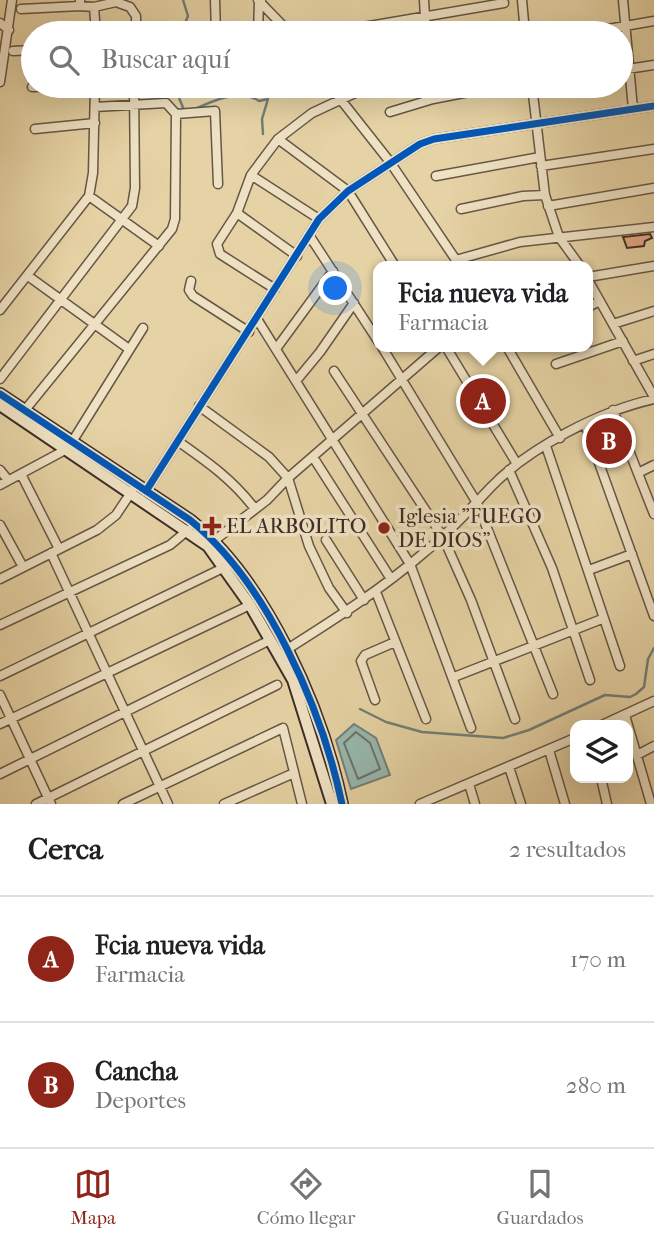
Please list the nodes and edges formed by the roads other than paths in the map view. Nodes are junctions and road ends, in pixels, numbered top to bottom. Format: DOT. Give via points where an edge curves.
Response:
graph roads {
  1 [pos="12,0"];
  2 [pos="215,0"];
  3 [pos="260,0"];
  4 [pos="424,0"];
  5 [pos="525,0"];
  6 [pos="623,0"];
  7 [pos="80,3"];
  8 [pos="504,3"];
  9 [pos="94,7"];
  10 [pos="21,9"];
  11 [pos="426,17"];
  12 [pos="95,21"];
  13 [pos="136,21"];
  14 [pos="216,21"];
  15 [pos="259,21"];
  16 [pos="279,21"];
  17 [pos="403,21"];
  18 [pos="426,21"];
  19 [pos="525,21"];
  20 [pos="625,21"];
  21 [pos="654,21"];
  22 [pos="0,23"];
  23 [pos="633,25"];
  24 [pos="9,30"];
  25 [pos="13,51"];
  26 [pos="21,51"];
  27 [pos="654,65"];
  28 [pos="633,68"];
  29 [pos="1,69"];
  30 [pos="0,82"];
  31 [pos="95,98"];
  32 [pos="134,98"];
  33 [pos="438,98"];
  34 [pos="533,98"];
  35 [pos="631,98"];
  36 [pos="340,99"];
  37 [pos="134,106"];
  38 [pos="654,106"];
  39 [pos="95,107"];
  40 [pos="633,109"];
  41 [pos="390,112"];
  42 [pos="176,114"];
  43 [pos="94,123"];
  44 [pos="534,124"];
  45 [pos="36,129"];
  46 [pos="278,139"];
  47 [pos="654,149"];
  48 [pos="390,162"];
  49 [pos="541,162"];
  50 [pos="251,175"];
  51 [pos="436,176"];
  52 [pos="218,184"];
  53 [pos="654,188"];
  54 [pos="348,191"];
  55 [pos="545,195"];
  56 [pos="89,196"];
  57 [pos="548,206"];
  58 [pos="461,209"];
  59 [pos="237,214"];
  60 [pos="318,219"];
  61 [pos="123,220"];
  62 [pos="654,227"];
  63 [pos="309,235"];
  64 [pos="559,237"];
  65 [pos="159,246"];
  66 [pos="297,256"];
  67 [pos="392,261"];
  68 [pos="457,261"];
  69 [pos="464,261"];
  70 [pos="576,261"];
  71 [pos="654,267"];
  72 [pos="333,271"];
  73 [pos="27,276"];
  74 [pos="593,278"];
  75 [pos="191,281"];
  76 [pos="593,288"];
  77 [pos="275,289"];
  78 [pos="63,300"];
  79 [pos="600,301"];
  80 [pos="354,303"];
  81 [pos="593,304"];
  82 [pos="0,310"];
  83 [pos="654,311"];
  84 [pos="257,319"];
  85 [pos="94,324"];
  86 [pos="613,324"];
  87 [pos="143,328"];
  88 [pos="249,332"];
  89 [pos="373,333"];
  90 [pos="623,341"];
  91 [pos="129,349"];
  92 [pos="276,349"];
  93 [pos="593,351"];
  94 [pos="385,352"];
  95 [pos="433,352"];
  96 [pos="449,352"];
  97 [pos="510,352"];
  98 [pos="591,352"];
  99 [pos="654,354"];
  100 [pos="633,361"];
  101 [pos="556,364"];
  102 [pos="334,371"];
  103 [pos="0,379"];
  104 [pos="403,379"];
  105 [pos="296,381"];
  106 [pos="0,394"];
  107 [pos="654,398"];
  108 [pos="0,405"];
  109 [pos="197,410"];
  110 [pos="613,410"];
  111 [pos="24,411"];
  112 [pos="364,413"];
  113 [pos="585,425"];
  114 [pos="560,438"];
  115 [pos="332,440"];
  116 [pos="179,442"];
  117 [pos="69,446"];
  118 [pos="546,446"];
  119 [pos="313,457"];
  120 [pos="517,464"];
  121 [pos="654,466"];
  122 [pos="0,470"];
  123 [pos="509,470"];
  124 [pos="638,473"];
  125 [pos="21,474"];
  126 [pos="4,482"];
  127 [pos="286,482"];
  128 [pos="132,491"];
  129 [pos="146,491"];
  130 [pos="477,503"];
  131 [pos="255,509"];
  132 [pos="654,514"];
  133 [pos="0,525"];
  134 [pos="188,530"];
  135 [pos="443,537"];
  136 [pos="215,540"];
  137 [pos="326,540"];
  138 [pos="60,549"];
  139 [pos="51,553"];
  140 [pos="632,554"];
  141 [pos="410,564"];
  142 [pos="23,567"];
  143 [pos="225,567"];
  144 [pos="589,570"];
  145 [pos="0,579"];
  146 [pos="391,579"];
  147 [pos="69,591"];
  148 [pos="376,592"];
  149 [pos="364,600"];
  150 [pos="250,605"];
  151 [pos="345,613"];
  152 [pos="654,616"];
  153 [pos="602,619"];
  154 [pos="0,625"];
  155 [pos="573,630"];
  156 [pos="89,634"];
  157 [pos="270,640"];
  158 [pos="395,642"];
  159 [pos="532,646"];
  160 [pos="286,650"];
  161 [pos="495,661"];
  162 [pos="620,666"];
  163 [pos="107,673"];
  164 [pos="0,676"];
  165 [pos="454,677"];
  166 [pos="590,680"];
  167 [pos="276,685"];
  168 [pos="553,694"];
  169 [pos="0,695"];
  170 [pos="375,700"];
  171 [pos="654,701"];
  172 [pos="126,714"];
  173 [pos="625,715"];
  174 [pos="11,718"];
  175 [pos="426,719"];
  176 [pos="515,719"];
  177 [pos="614,720"];
  178 [pos="0,724"];
  179 [pos="471,728"];
  180 [pos="570,740"];
  181 [pos="654,746"];
  182 [pos="550,750"];
  183 [pos="143,752"];
  184 [pos="636,755"];
  185 [pos="31,759"];
  186 [pos="509,767"];
  187 [pos="295,773"];
  188 [pos="0,774"];
  189 [pos="602,783"];
  190 [pos="469,784"];
  191 [pos="160,788"];
  192 [pos="652,799"];
  193 [pos="49,801"];
  194 [pos="126,803"];
  195 [pos="426,803"];
  196 [pos="36,804"];
  197 [pos="168,804"];
  198 [pos="224,804"];
  199 [pos="302,804"];
  200 [pos="332,804"];
  201 [pos="342,804"];
  202 [pos="475,804"];
  203 [pos="521,804"];
  204 [pos="565,804"];
  205 [pos="607,804"];
  1 -- 24 [label="street"];
  2 -- 14 [label="street"];
  3 -- 15 [label="street"];
  3 -- 16 [label="street"];
  4 -- 11 [label="street"];
  5 -- 19 [label="street"];
  6 -- 20 [label="street"];
  7 -- 9 [label="street"];
  7 -- 10 [label="street"];
  8 -- 11 [label="street"];
  9 -- 12 [label="street"];
  9 -- 13 [label="street" via="116,2 130,7"];
  11 -- 17 [label="street"];
  11 -- 18 [label="street"];
  21 -- 23 [label="street"];
  22 -- 24 [label="street"];
  24 -- 29 [label="street"];
  25 -- 26 [label="street"];
  27 -- 28 [label="street"];
  29 -- 30 [label="street"];
  31 -- 39 [label="street"];
  32 -- 37 [label="street"];
  33 -- 41 [label="street"];
  34 -- 44 [label="street"];
  35 -- 40 [label="street"];
  36 -- 46 [label="street" via="296,123"];
  36 -- 48 [label="street"];
  37 -- 39 [label="street"];
  37 -- 42 [label="street" via="166,103"];
  37 -- 61 [label="street" via="135,188 132,206"];
  38 -- 40 [label="street"];
  39 -- 43 [label="street"];
  40 -- 44 [label="street"];
  42 -- 52 [label="street" via="215,111"];
  42 -- 65 [label="street" via="175,219"];
  43 -- 45 [label="street"];
  43 -- 56 [label="street"];
  44 -- 48 [label="street" via="434,139"];
  44 -- 49 [label="street"];
  46 -- 50 [label="street"];
  46 -- 54 [label="street"];
  47 -- 49 [label="street"];
  48 -- 54 [label="street"];
  48 -- 68 [label="street"];
  49 -- 51 [label="street"];
  49 -- 55 [label="street"];
  50 -- 59 [label="street"];
  50 -- 60 [label="street"];
  53 -- 57 [label="street"];
  54 -- 60 [label="street"];
  54 -- 67 [label="street"];
  55 -- 57 [label="street"];
  55 -- 58 [label="street"];
  56 -- 61 [label="street"];
  56 -- 73 [label="street"];
  57 -- 64 [label="street"];
  59 -- 66 [label="street"];
  59 -- 77 [label="street" via="217,244 218,252"];
  60 -- 63 [label="street"];
  61 -- 65 [label="street"];
  61 -- 78 [label="street"];
  62 -- 64 [label="street"];
  63 -- 66 [label="street"];
  63 -- 72 [label="street"];
  64 -- 69 [label="street" via="520,242"];
  64 -- 70 [label="street"];
  65 -- 85 [label="street"];
  66 -- 77 [label="street"];
  71 -- 74 [label="street"];
  72 -- 80 [label="street"];
  72 -- 92 [label="street"];
  73 -- 78 [label="street"];
  73 -- 82 [label="street"];
  75 -- 88 [label="street" via="188,287 193,296"];
  76 -- 79 [label="street"];
  77 -- 84 [label="street"];
  78 -- 85 [label="street"];
  78 -- 103 [label="street"];
  79 -- 81 [label="street"];
  79 -- 86 [label="street"];
  80 -- 89 [label="street"];
  80 -- 105 [label="street"];
  83 -- 86 [label="street"];
  84 -- 88 [label="street"];
  84 -- 92 [label="street"];
  85 -- 91 [label="street"];
  85 -- 111 [label="street"];
  86 -- 90 [label="street"];
  87 -- 91 [label="street"];
  88 -- 109 [label="street"];
  90 -- 93 [label="street"];
  90 -- 100 [label="street"];
  91 -- 117 [label="street"];
  92 -- 105 [label="street"];
  94 -- 104 [label="street"];
  95 -- 104 [label="street"];
  96 -- 120 [label="street"];
  97 -- 114 [label="street"];
  98 -- 101 [label="street"];
  99 -- 100 [label="street"];
  100 -- 107 [label="street"];
  102 -- 112 [label="street"];
  104 -- 112 [label="street"];
  104 -- 130 [label="street"];
  105 -- 115 [label="street"];
  106 -- 111 [label="street"];
  107 -- 110 [label="street"];
  108 -- 117 [label="street"];
  109 -- 116 [label="street"];
  109 -- 127 [label="street" via="269,457"];
  110 -- 113 [label="street"];
  110 -- 124 [label="street"];
  111 -- 117 [label="street"];
  112 -- 115 [label="street"];
  112 -- 135 [label="street"];
  113 -- 114 [label="street"];
  113 -- 140 [label="street"];
  114 -- 118 [label="street"];
  115 -- 119 [label="street"];
  115 -- 141 [label="street"];
  116 -- 129 [label="street"];
  116 -- 131 [label="street" via="218,468"];
  117 -- 125 [label="street"];
  117 -- 128 [label="street"];
  117 -- 129 [label="street"];
  118 -- 120 [label="street"];
  118 -- 144 [label="street"];
  119 -- 127 [label="street"];
  119 -- 146 [label="street"];
  120 -- 123 [label="street"];
  121 -- 124 [label="street"];
  122 -- 126 [label="street"];
  123 -- 130 [label="street"];
  123 -- 155 [label="street" via="552,568"];
  124 -- 132 [label="street"];
  125 -- 126 [label="street"];
  125 -- 138 [label="street"];
  127 -- 131 [label="street"];
  127 -- 151 [label="street" via="309,546"];
  128 -- 134 [label="street"];
  128 -- 138 [label="street" via="116,515"];
  129 -- 136 [label="street"];
  130 -- 135 [label="street"];
  130 -- 159 [label="street"];
  131 -- 136 [label="street"];
  133 -- 142 [label="street"];
  134 -- 143 [label="street"];
  134 -- 147 [label="street" via="170,545"];
  135 -- 141 [label="street"];
  135 -- 161 [label="street"];
  136 -- 160 [label="street"];
  137 -- 149 [label="street"];
  138 -- 139 [label="street"];
  139 -- 142 [label="street"];
  139 -- 147 [label="street"];
  140 -- 144 [label="street"];
  140 -- 152 [label="street"];
  141 -- 146 [label="street"];
  141 -- 165 [label="street"];
  142 -- 145 [label="street"];
  143 -- 150 [label="street"];
  143 -- 156 [label="street"];
  144 -- 153 [label="street"];
  146 -- 148 [label="street"];
  147 -- 154 [label="street"];
  147 -- 156 [label="street"];
  148 -- 149 [label="street"];
  148 -- 158 [label="street"];
  149 -- 151 [label="street"];
  150 -- 157 [label="street"];
  150 -- 163 [label="street"];
  151 -- 160 [label="street"];
  153 -- 155 [label="street"];
  153 -- 162 [label="street"];
  155 -- 159 [label="street"];
  155 -- 166 [label="street"];
  156 -- 163 [label="street"];
  156 -- 164 [label="street"];
  157 -- 172 [label="street"];
  157 -- 200 [label="street" via="293,680"];
  158 -- 170 [label="street" via="362,661"];
  158 -- 175 [label="street"];
  159 -- 161 [label="street"];
  159 -- 168 [label="street"];
  160 -- 201 [label="street" via="312,705"];
  161 -- 165 [label="street"];
  161 -- 176 [label="street"];
  163 -- 172 [label="street"];
  163 -- 174 [label="street"];
  165 -- 179 [label="street"];
  167 -- 183 [label="street"];
  169 -- 174 [label="street"];
  171 -- 173 [label="street"];
  172 -- 183 [label="street"];
  172 -- 185 [label="street"];
  173 -- 177 [label="street"];
  173 -- 184 [label="street"];
  174 -- 178 [label="street"];
  174 -- 185 [label="street"];
  180 -- 182 [label="street"];
  181 -- 184 [label="street"];
  182 -- 186 [label="street"];
  182 -- 204 [label="street"];
  183 -- 191 [label="street"];
  183 -- 193 [label="street"];
  184 -- 192 [label="street"];
  185 -- 188 [label="street"];
  185 -- 193 [label="street"];
  186 -- 190 [label="street"];
  186 -- 203 [label="street"];
  187 -- 191 [label="street" via="283,728"];
  187 -- 198 [label="street"];
  187 -- 199 [label="street"];
  189 -- 205 [label="street"];
  190 -- 195 [label="street"];
  190 -- 202 [label="street"];
  191 -- 194 [label="street"];
  191 -- 197 [label="street"];
  193 -- 196 [label="street"];
}
